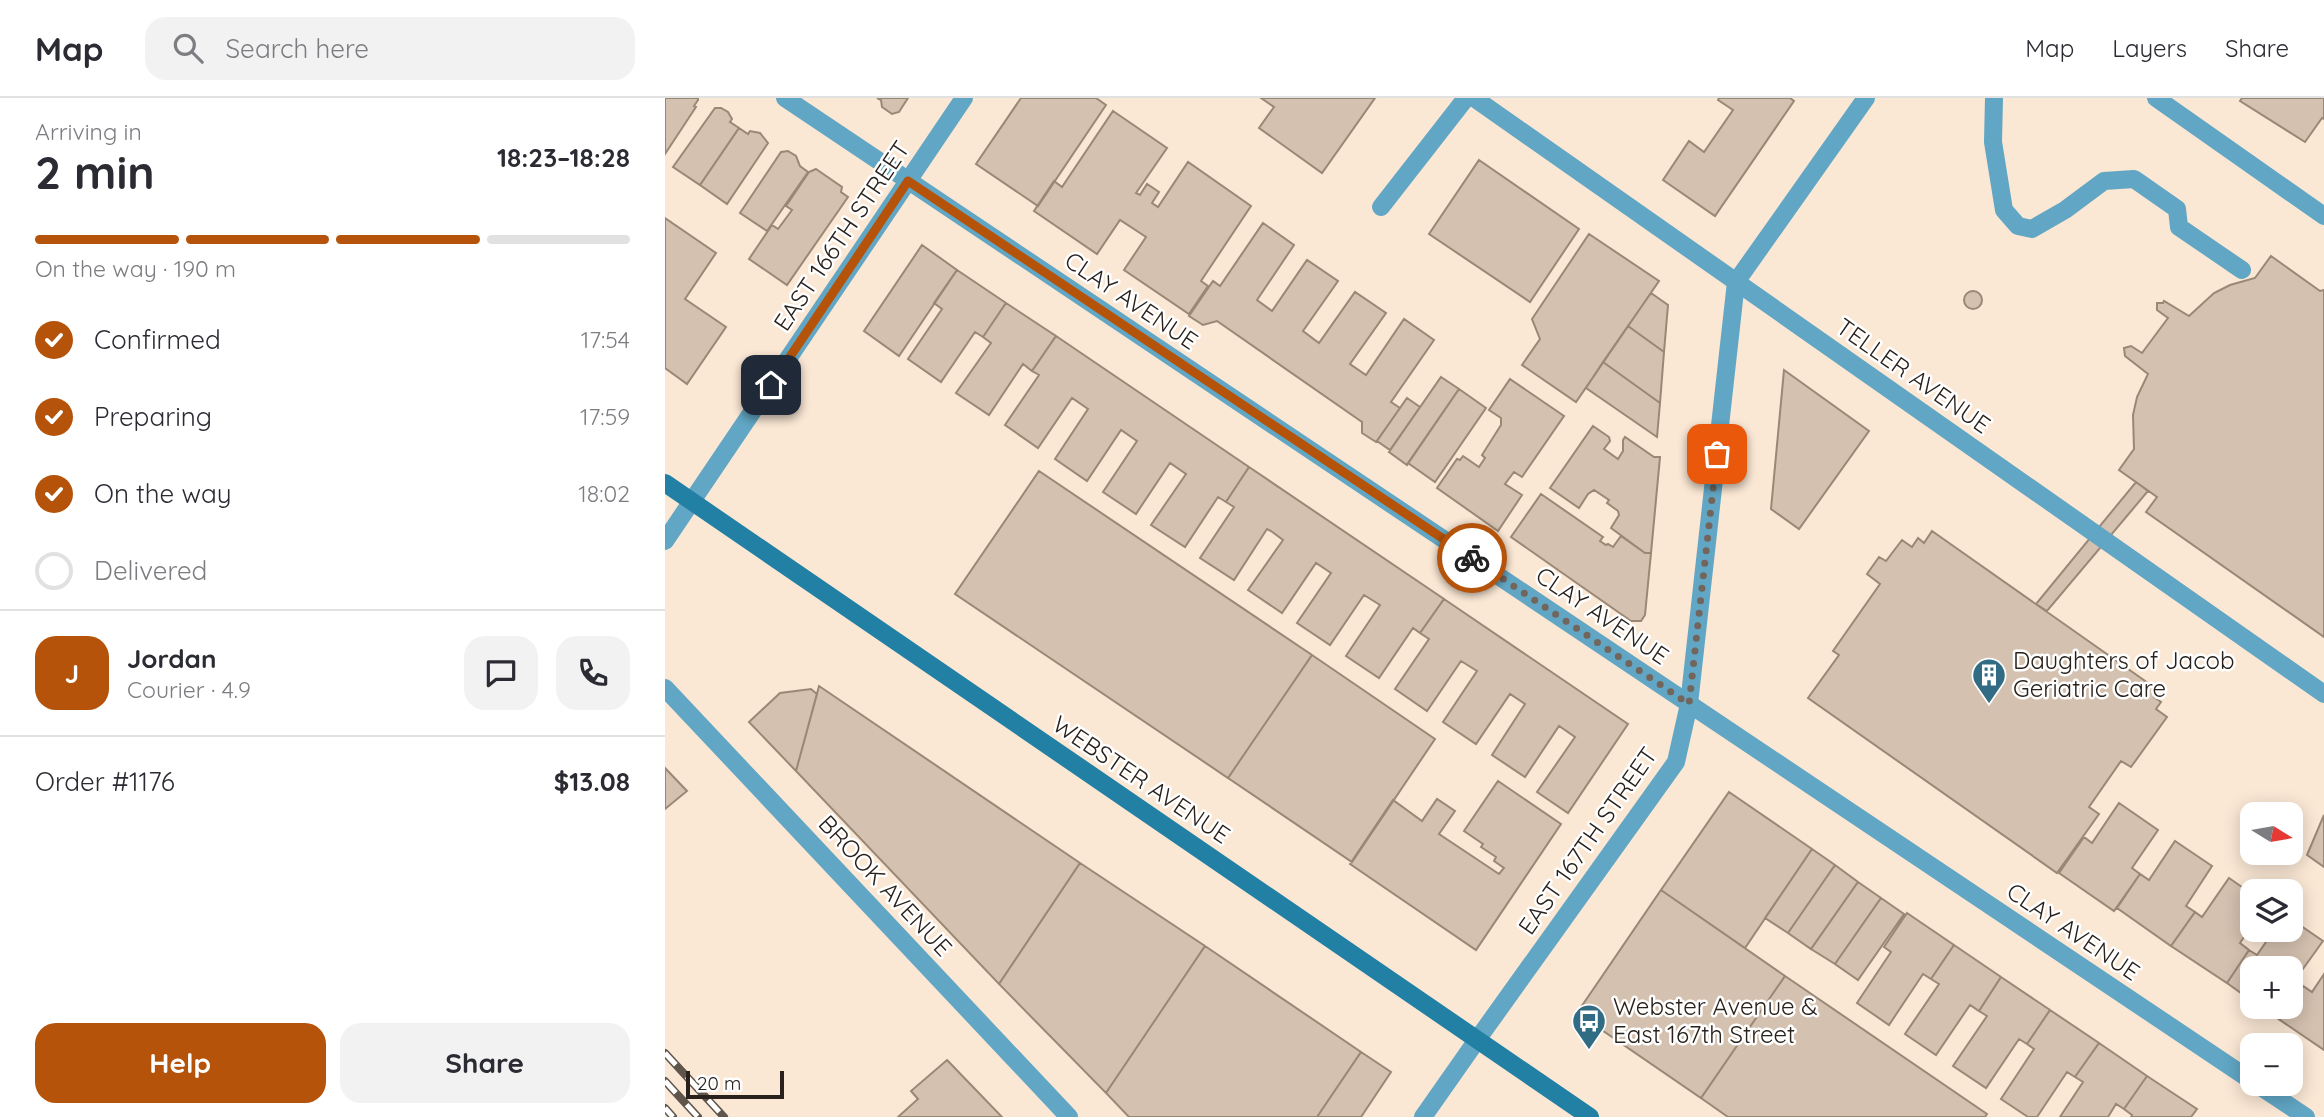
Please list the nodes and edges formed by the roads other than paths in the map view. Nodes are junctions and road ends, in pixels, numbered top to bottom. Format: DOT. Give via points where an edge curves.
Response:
graph roads {
  1 [pos="785,98"];
  2 [pos="964,98"];
  3 [pos="1466,98"];
  4 [pos="1474,98"];
  5 [pos="1866,98"];
  6 [pos="1994,98"];
  7 [pos="2156,98"];
  8 [pos="908,181"];
  9 [pos="1381,207"];
  10 [pos="2324,216"];
  11 [pos="2242,270"];
  12 [pos="1736,282"];
  13 [pos="665,483"];
  14 [pos="692,502"];
  15 [pos="665,541"];
  16 [pos="665,688"];
  17 [pos="2324,694"];
  18 [pos="1689,704"];
  19 [pos="1478,1041"];
  20 [pos="2240,1073"];
  21 [pos="2275,1096"];
  22 [pos="1069,1117"];
  23 [pos="1423,1117"];
  24 [pos="1590,1117"];
  25 [pos="2306,1117"];
  1 -- 8 [label="street, CLAY AVENUE"];
  2 -- 8 [label="street, EAST 166TH STREET"];
  3 -- 9 [label="street"];
  4 -- 12 [label="street, TELLER AVENUE"];
  5 -- 12 [label="street, EAST 167TH STREET"];
  6 -- 11 [label="street" via="1993,142 2004,210 2018,226 2032,229 2104,181 2134,180 2177,209 2179,227"];
  7 -- 10 [label="street"];
  8 -- 14 [label="street, EAST 166TH STREET"];
  8 -- 18 [label="street, CLAY AVENUE"];
  12 -- 17 [label="street, TELLER AVENUE"];
  12 -- 18 [label="street, EAST 167TH STREET"];
  13 -- 14 [label="main road, WEBSTER AVENUE"];
  14 -- 15 [label="street, EAST 166TH STREET"];
  14 -- 19 [label="main road, WEBSTER AVENUE"];
  16 -- 22 [label="street, BROOK AVENUE"];
  18 -- 19 [label="street, EAST 167TH STREET" via="1676,762"];
  18 -- 20 [label="street, CLAY AVENUE"];
  19 -- 23 [label="street, EAST 167TH STREET"];
  19 -- 24 [label="main road, WEBSTER AVENUE"];
  21 -- 25 [label="street, CLAY AVENUE"];
}
